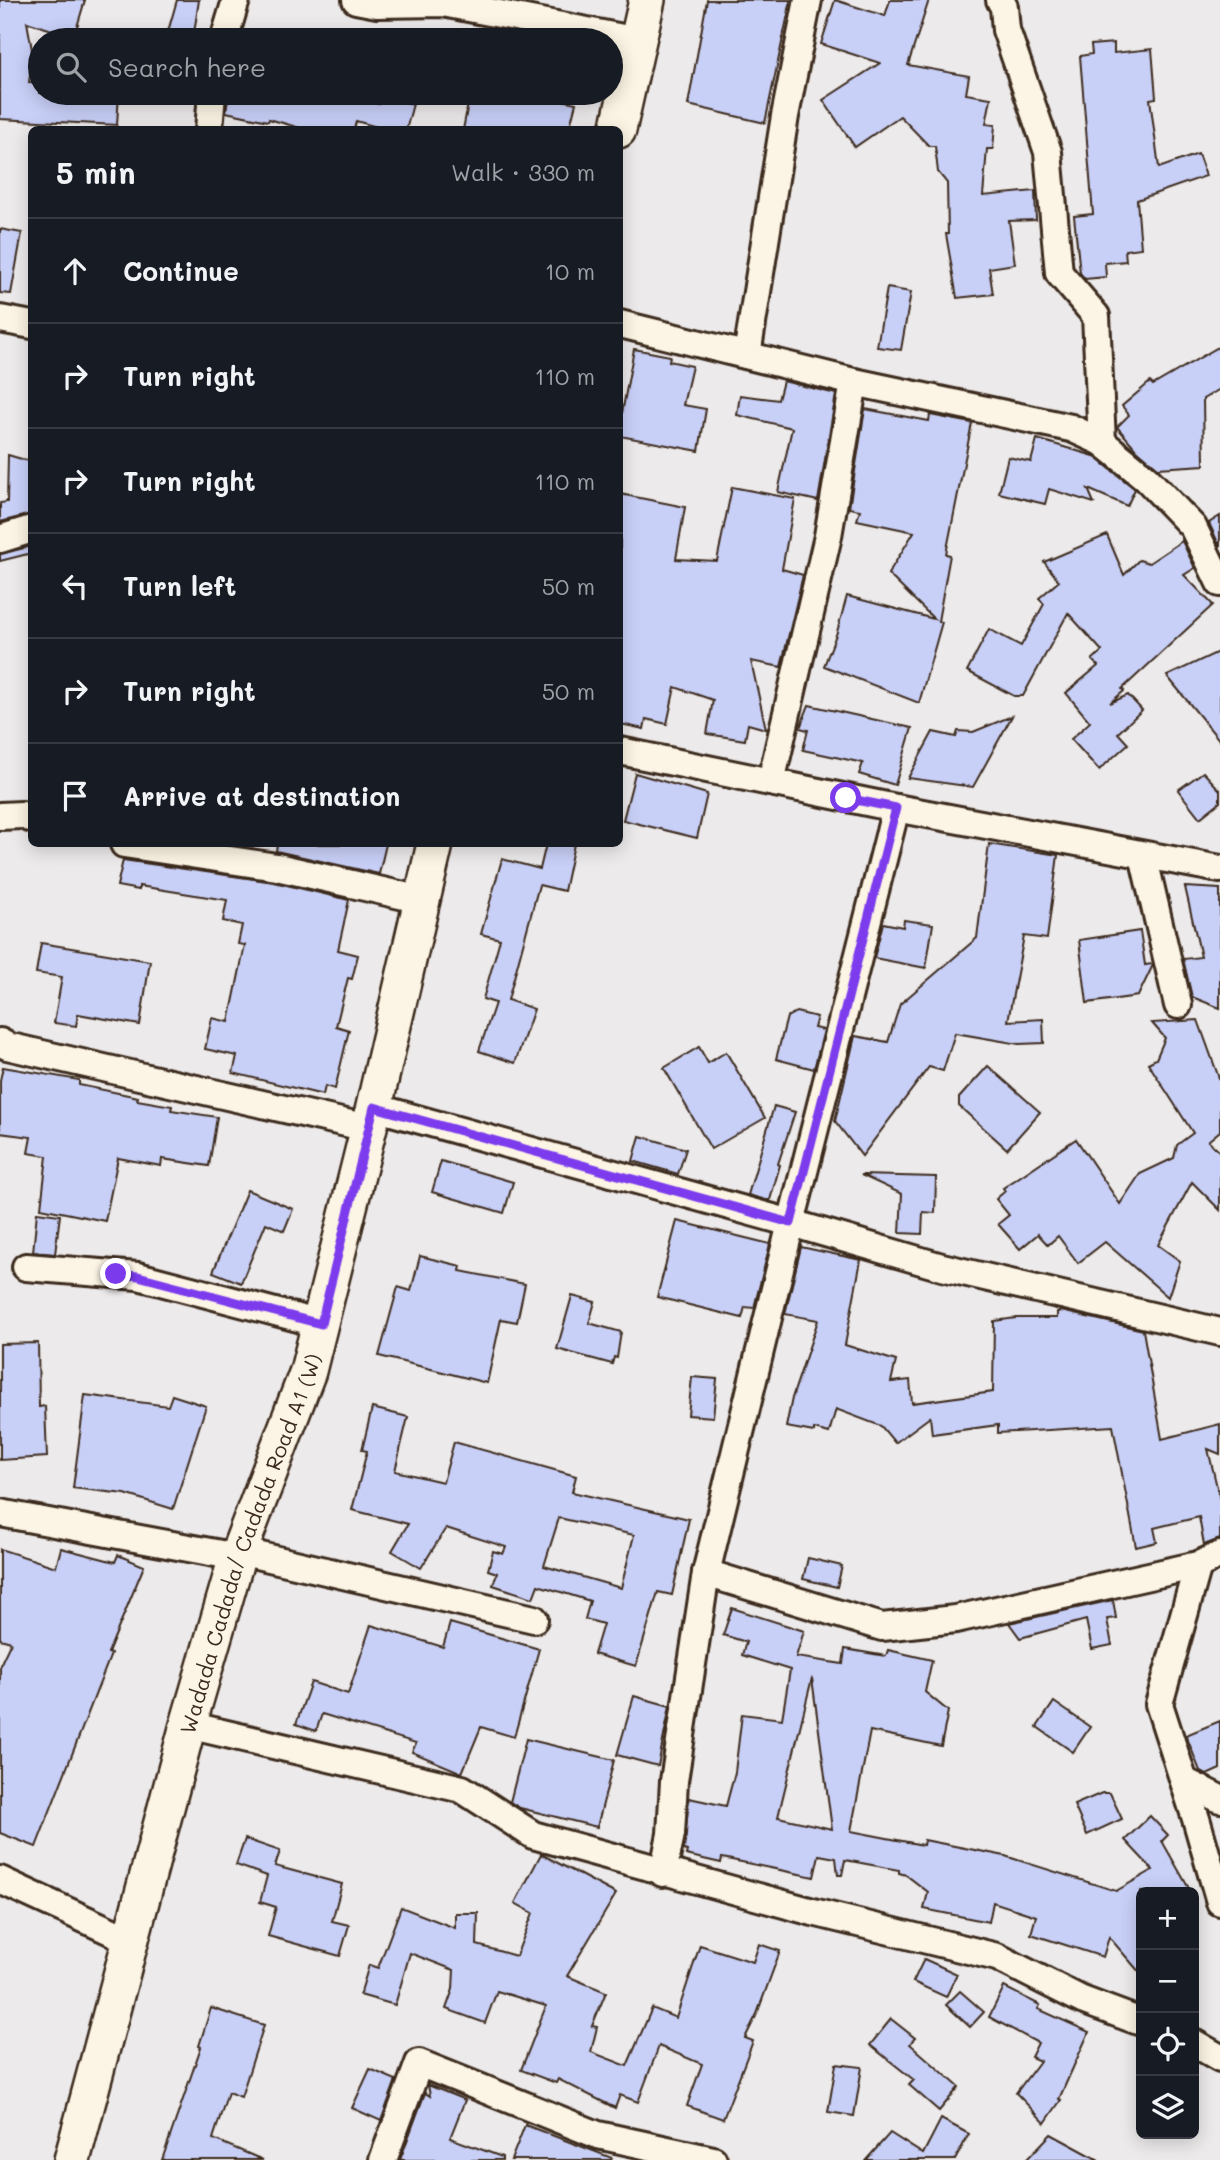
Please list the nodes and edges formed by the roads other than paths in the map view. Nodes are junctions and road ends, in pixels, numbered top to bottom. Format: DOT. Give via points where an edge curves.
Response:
graph roads {
  1 [pos="236,0"];
  2 [pos="356,0"];
  3 [pos="647,0"];
  4 [pos="808,0"];
  5 [pos="1000,0"];
  6 [pos="228,28"];
  7 [pos="571,28"];
  8 [pos="623,38"];
  9 [pos="638,41"];
  10 [pos="211,105"];
  11 [pos="209,126"];
  12 [pos="619,126"];
  13 [pos="0,319"];
  14 [pos="28,323"];
  15 [pos="623,325"];
  16 [pos="747,355"];
  17 [pos="853,382"];
  18 [pos="1102,442"];
  19 [pos="28,530"];
  20 [pos="0,539"];
  21 [pos="1220,583"];
  22 [pos="623,752"];
  23 [pos="771,782"];
  24 [pos="896,808"];
  25 [pos="0,816"];
  26 [pos="28,817"];
  27 [pos="144,847"];
  28 [pos="434,847"];
  29 [pos="1143,855"];
  30 [pos="1220,869"];
  31 [pos="422,900"];
  32 [pos="1178,1005"];
  33 [pos="0,1042"];
  34 [pos="371,1118"];
  35 [pos="791,1223"];
  36 [pos="26,1266"];
  37 [pos="321,1324"];
  38 [pos="1220,1332"];
  39 [pos="0,1513"];
  40 [pos="238,1554"];
  41 [pos="1209,1560"];
  42 [pos="706,1573"];
  43 [pos="534,1619"];
  44 [pos="188,1725"];
  45 [pos="1184,1781"];
  46 [pos="1220,1799"];
  47 [pos="663,1873"];
  48 [pos="0,1880"];
  49 [pos="1220,1902"];
  50 [pos="132,1941"];
  51 [pos="1136,2020"];
  52 [pos="1199,2046"];
  53 [pos="1220,2058"];
  54 [pos="72,2160"];
  55 [pos="383,2160"];
  56 [pos="713,2160"];
  1 -- 6 [label="street"];
  2 -- 7 [label="street" via="443,3"];
  3 -- 9 [label="main road"];
  4 -- 16 [label="street"];
  5 -- 18 [label="street" via="1048,152 1059,273 1096,316"];
  8 -- 9 [label="street"];
  9 -- 12 [label="main road"];
  10 -- 11 [label="street"];
  13 -- 14 [label="street"];
  15 -- 16 [label="street"];
  16 -- 17 [label="street"];
  17 -- 18 [label="street" via="1071,428"];
  17 -- 23 [label="street" via="828,536"];
  18 -- 21 [label="street" via="1146,478 1193,527"];
  19 -- 20 [label="street"];
  22 -- 23 [label="street"];
  23 -- 24 [label="street"];
  24 -- 29 [label="street"];
  24 -- 35 [label="street"];
  25 -- 26 [label="street"];
  27 -- 31 [label="street" via="277,867"];
  28 -- 31 [label="main road, Wadada Cadada/ Cadada Road A1 (W)"];
  29 -- 30 [label="street"];
  29 -- 32 [label="street"];
  31 -- 34 [label="main road, Wadada Cadada/ Cadada Road A1 (W)"];
  33 -- 34 [label="street"];
  34 -- 35 [label="street"];
  34 -- 37 [label="main road, Wadada Cadada/ Cadada Road A1 (W)"];
  35 -- 38 [label="street" via="942,1268"];
  35 -- 42 [label="street"];
  36 -- 37 [label="street" via="138,1276"];
  37 -- 40 [label="main road, Wadada Cadada/ Cadada Road A1 (W)" via="308,1371"];
  39 -- 40 [label="street"];
  40 -- 43 [label="street"];
  40 -- 44 [label="main road, Wadada Cadada/ Cadada Road A1 (W)"];
  41 -- 42 [label="street" via="956,1619 882,1627"];
  41 -- 45 [label="street" via="1158,1704"];
  42 -- 47 [label="street"];
  44 -- 47 [label="street" via="462,1789 533,1835"];
  44 -- 50 [label="main road, Wadada Cadada/ Cadada Road A1 (W)"];
  45 -- 46 [label="street"];
  45 -- 49 [label="street"];
  47 -- 51 [label="street" via="997,1957 1082,2000"];
  48 -- 50 [label="street"];
  50 -- 54 [label="main road, Wadada Cadada/ Cadada Road A1 (W)"];
  52 -- 53 [label="street"];
  55 -- 56 [label="street" via="419,2063 598,2135"];
}
